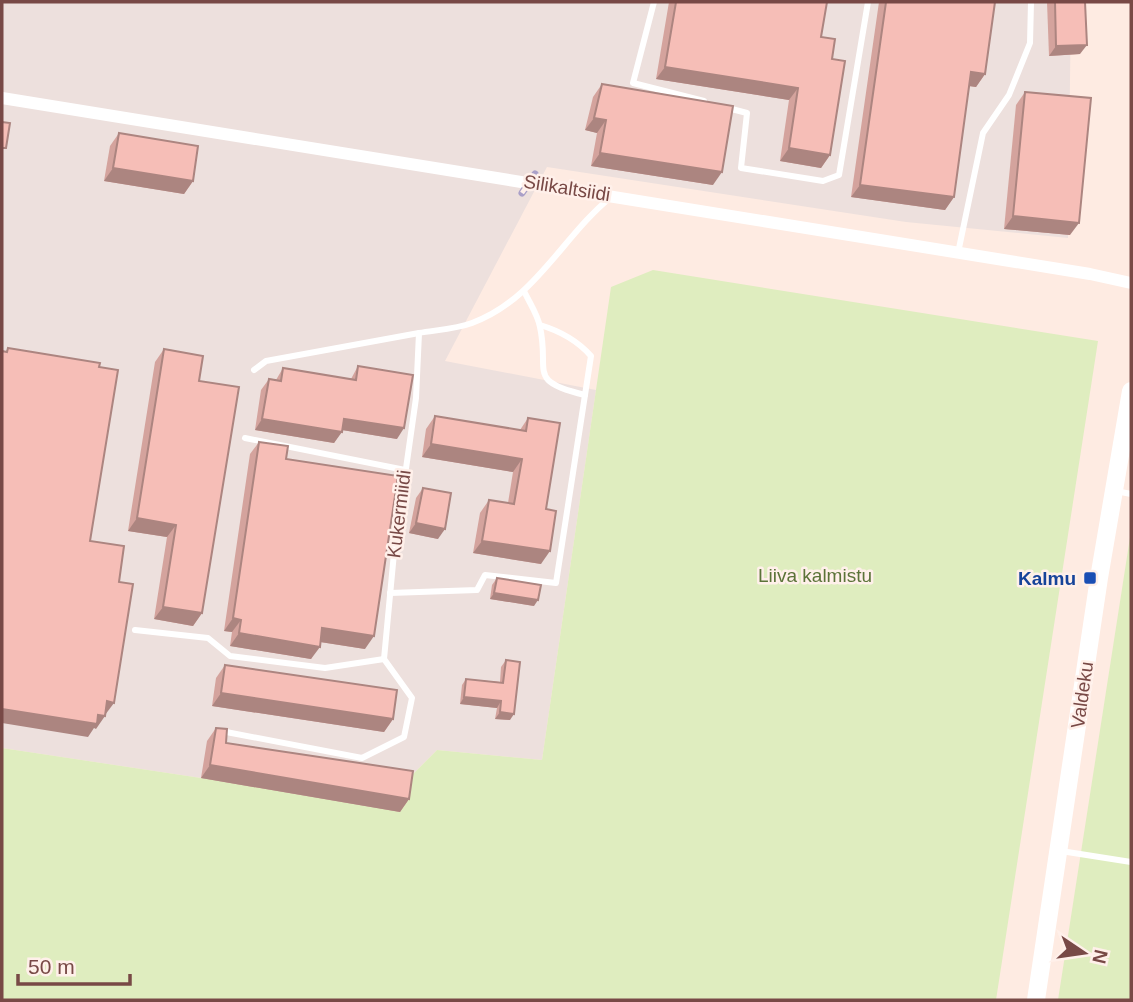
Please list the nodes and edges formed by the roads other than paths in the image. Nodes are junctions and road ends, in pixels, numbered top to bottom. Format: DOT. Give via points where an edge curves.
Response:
graph roads {
  1 [pos="654,2"];
  2 [pos="868,2"];
  3 [pos="1031,2"];
  4 [pos="2,98"];
  5 [pos="709,103"];
  6 [pos="722,106"];
  7 [pos="612,196"];
  8 [pos="958,253"];
  9 [pos="1131,283"];
  10 [pos="524,291"];
  11 [pos="540,325"];
  12 [pos="419,333"];
  13 [pos="254,370"];
  14 [pos="1131,391"];
  15 [pos="585,395"];
  16 [pos="245,438"];
  17 [pos="405,470"];
  18 [pos="1123,492"];
  19 [pos="390,593"];
  20 [pos="135,630"];
  21 [pos="384,659"];
  22 [pos="219,730"];
  23 [pos="1059,851"];
  24 [pos="1131,862"];
  25 [pos="1036,1000"];
  1 -- 5 [label="lane" via="634,83"];
  2 -- 6 [label="lane" via="839,176 823,181 741,168 747,113"];
  3 -- 8 [label="lane" via="1030,43 1009,95 984,133"];
  4 -- 7 [label="street, Silikaltsiidi"];
  7 -- 8 [label="street, Silikaltsiidi"];
  7 -- 10 [label="lane"];
  8 -- 9 [label="street, Silikaltsiidi"];
  10 -- 11 [label="lane"];
  10 -- 12 [label="lane" via="471,323"];
  11 -- 15 [label="lane" via="543,372 552,385"];
  11 -- 15 [label="lane" via="559,330 591,356"];
  12 -- 13 [label="lane" via="266,361"];
  12 -- 17 [label="lane, Kukermiidi" via="416,398"];
  14 -- 18 [label="street, Valdeku"];
  15 -- 19 [label="lane" via="556,583 485,575 477,590"];
  16 -- 17 [label="lane"];
  17 -- 19 [label="lane, Kukermiidi"];
  18 -- 23 [label="street, Valdeku" via="1099,578"];
  19 -- 21 [label="lane, Kukermiidi"];
  20 -- 21 [label="lane" via="208,638 230,656 325,668"];
  21 -- 22 [label="lane" via="412,698 404,737 362,758"];
  23 -- 24 [label="lane"];
  23 -- 25 [label="street, Valdeku"];
}
